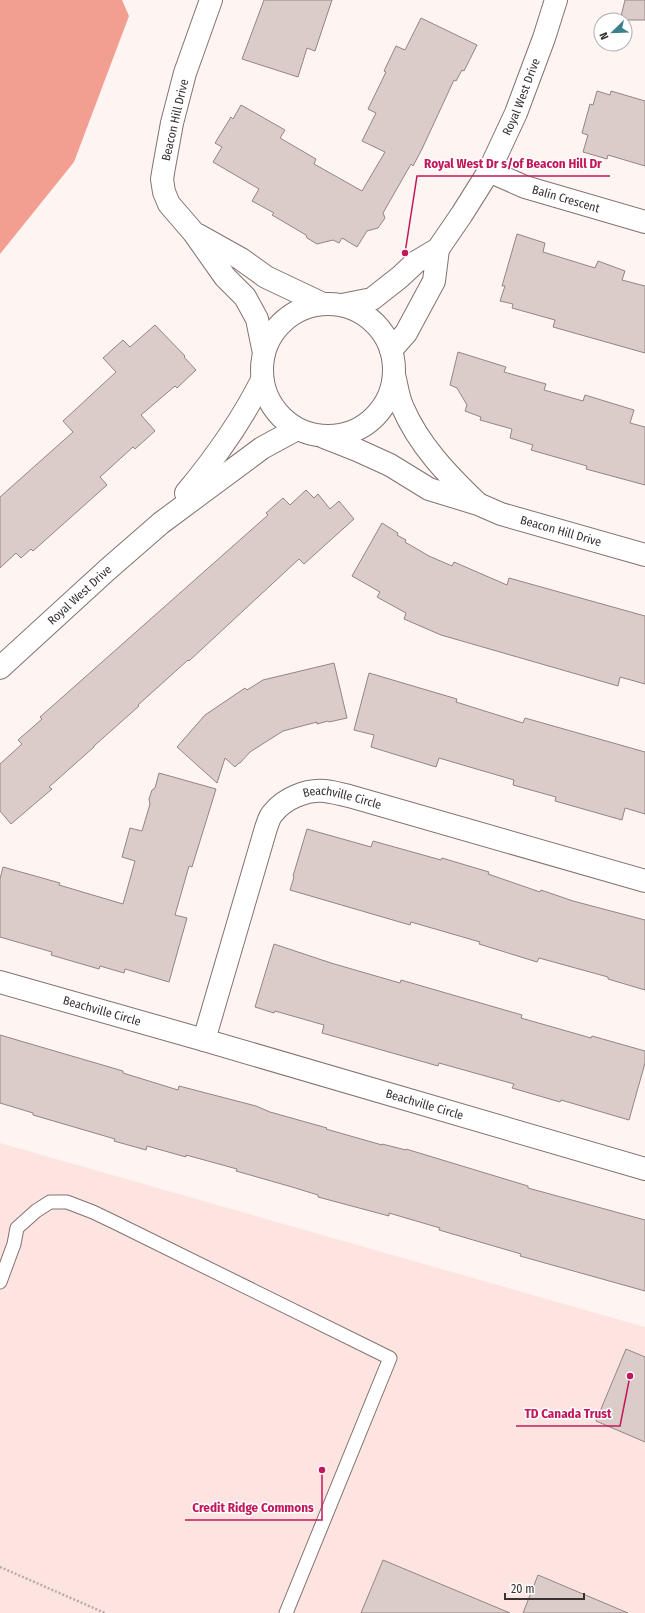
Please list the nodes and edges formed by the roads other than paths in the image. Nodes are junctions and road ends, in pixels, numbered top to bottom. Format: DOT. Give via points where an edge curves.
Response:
graph roads {
  1 [pos="211,0"];
  2 [pos="556,0"];
  3 [pos="489,171"];
  4 [pos="645,222"];
  5 [pos="194,233"];
  6 [pos="438,249"];
  7 [pos="332,305"];
  8 [pos="391,350"];
  9 [pos="264,353"];
  10 [pos="394,375"];
  11 [pos="262,380"];
  12 [pos="297,429"];
  13 [pos="324,437"];
  14 [pos="478,504"];
  15 [pos="161,523"];
  16 [pos="645,555"];
  17 [pos="0,668"];
  18 [pos="645,881"];
  19 [pos="0,982"];
  20 [pos="204,1040"];
  21 [pos="645,1169"];
  22 [pos="0,1282"];
  23 [pos="286,1613"];
  1 -- 5 [label="street, Beacon Hill Drive" via="185,73 162,179 169,204"];
  2 -- 3 [label="street, Royal West Drive" via="516,113"];
  3 -- 4 [label="street, Balin Crescent" via="525,187"];
  3 -- 6 [label="street, Royal West Drive"];
  5 -- 7 [label="street, Beacon Hill Drive" via="241,259 266,277"];
  5 -- 9 [label="street, Beacon Hill Drive" via="225,277 245,297 257,319"];
  6 -- 7 [label="street, Royal West Drive" via="416,262 372,299"];
  6 -- 8 [label="street, Royal West Drive" via="434,281 406,333"];
  7 -- 8 [label="street" via="358,311 373,321 384,334"];
  7 -- 9 [label="street" via="303,309 286,319 272,334"];
  8 -- 10 [label="street"];
  9 -- 11 [label="street"];
  10 -- 13 [label="street" via="390,395 379,413 364,427 344,435"];
  10 -- 14 [label="street, Beacon Hill Drive" via="402,407 418,437 444,470"];
  11 -- 12 [label="street" via="269,400 280,417"];
  11 -- 15 [label="street, Royal West Drive" via="247,410 214,459"];
  12 -- 13 [label="street"];
  12 -- 15 [label="street, Royal West Drive" via="262,448"];
  13 -- 14 [label="street, Beacon Hill Drive" via="390,465 428,489"];
  14 -- 16 [label="street, Beacon Hill Drive" via="501,514"];
  15 -- 17 [label="street, Royal West Drive"];
  18 -- 20 [label="street, Beachville Circle" via="349,796 324,790 299,795 271,815"];
  19 -- 20 [label="street, Beachville Circle"];
  20 -- 21 [label="street, Beachville Circle"];
  22 -- 23 [label="lane" via="17,1228 50,1202 67,1202 110,1220 390,1358"];
}
